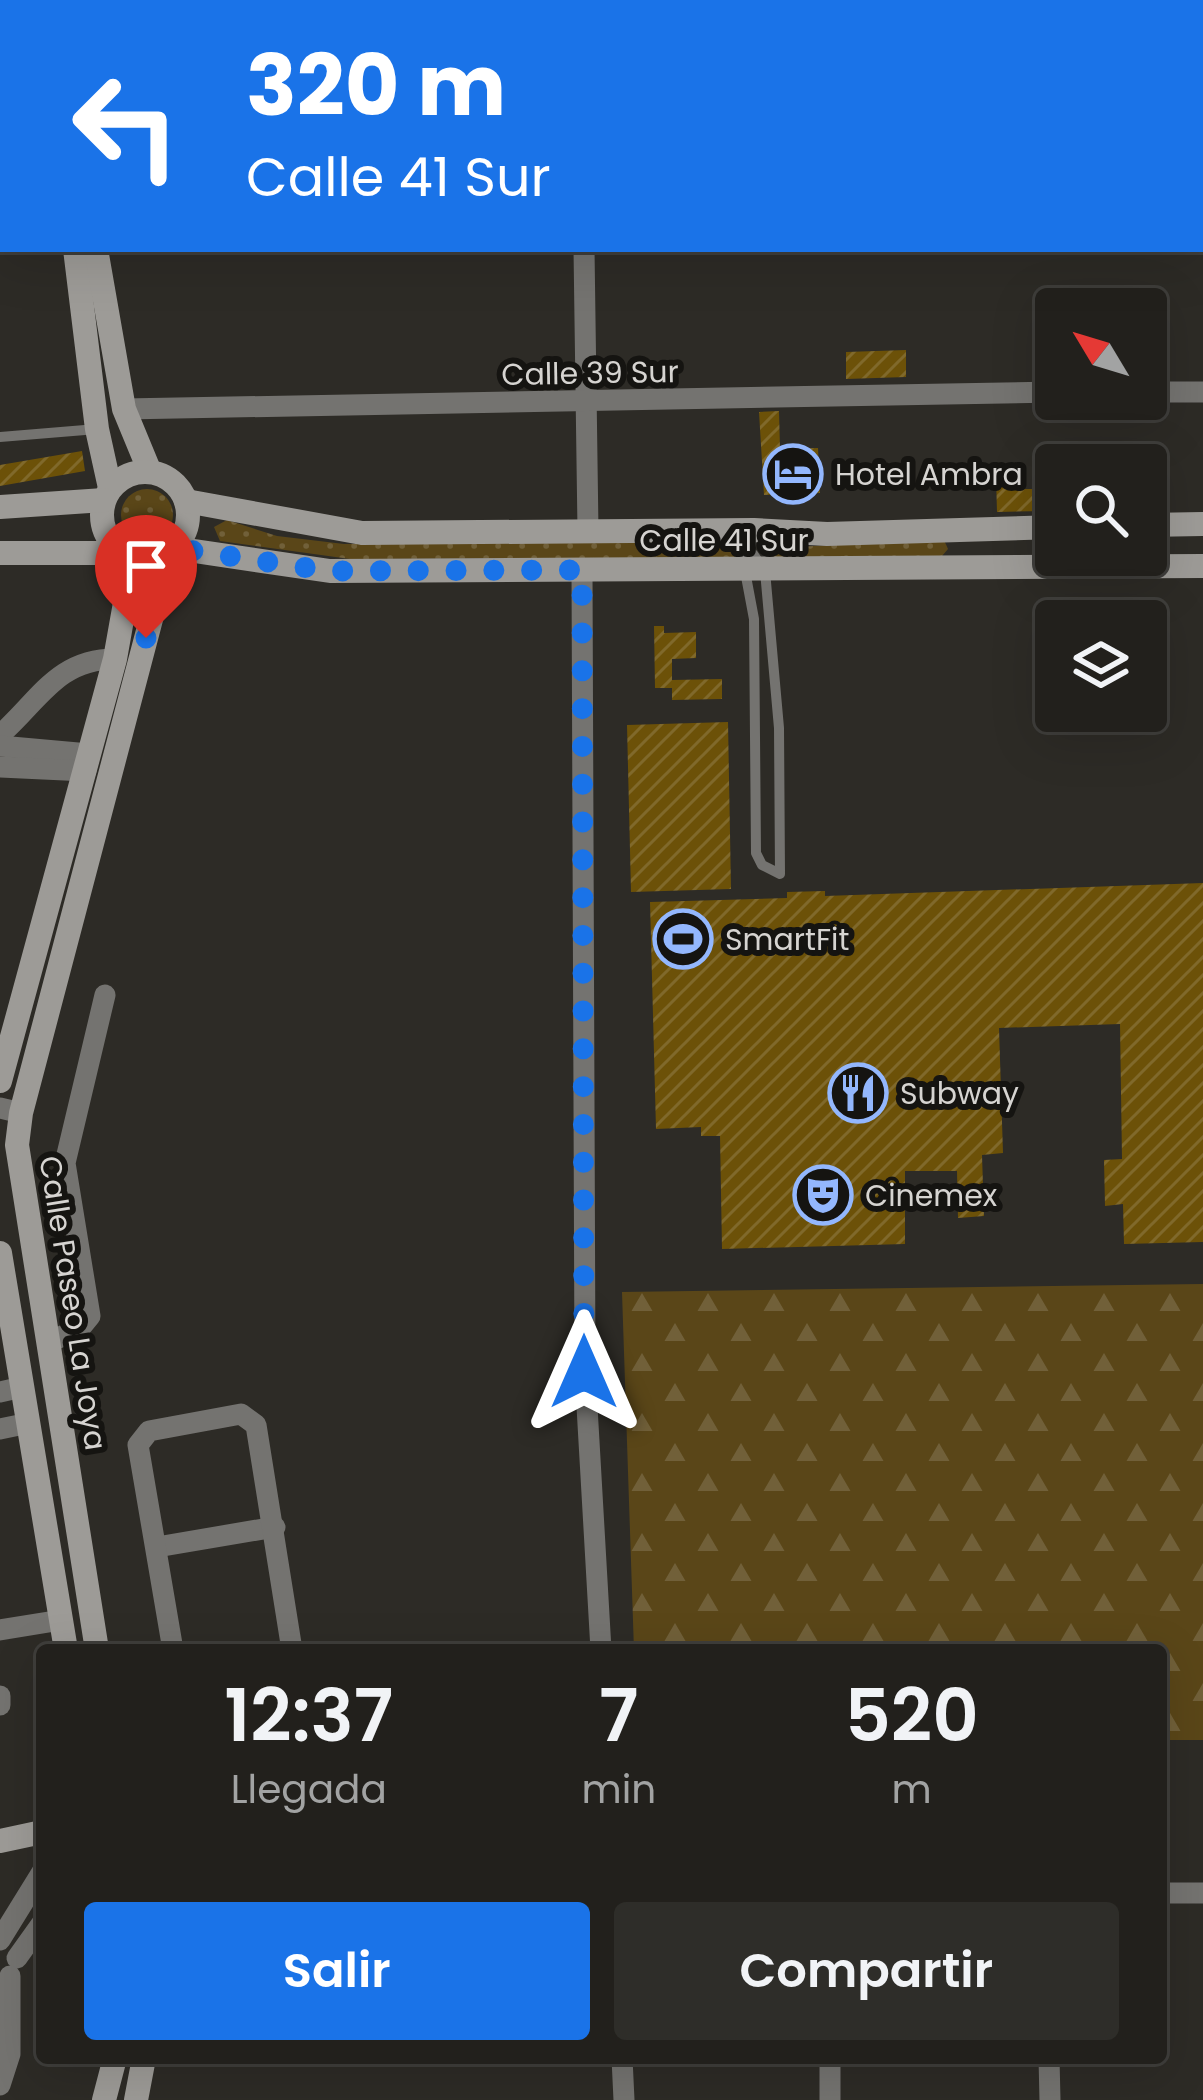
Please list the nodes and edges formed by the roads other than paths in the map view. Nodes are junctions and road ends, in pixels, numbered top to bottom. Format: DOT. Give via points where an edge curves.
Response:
graph roads {
  1 [pos="75,252"];
  2 [pos="97,252"];
  3 [pos="584,252"];
  4 [pos="1167,392"];
  5 [pos="1203,392"];
  6 [pos="1035,393"];
  7 [pos="583,404"];
  8 [pos="124,409"];
  9 [pos="97,429"];
  10 [pos="0,437"];
  11 [pos="150,472"];
  12 [pos="107,494"];
  13 [pos="186,501"];
  14 [pos="0,507"];
  15 [pos="1203,524"];
  16 [pos="1167,525"];
  17 [pos="1035,527"];
  18 [pos="954,528"];
  19 [pos="588,531"];
  20 [pos="171,550"];
  21 [pos="0,553"];
  22 [pos="128,555"];
  23 [pos="754,556"];
  24 [pos="1203,566"];
  25 [pos="582,570"];
  26 [pos="954,570"];
  27 [pos="115,659"];
  28 [pos="778,728"];
  29 [pos="755,729"];
  30 [pos="0,734"];
  31 [pos="0,746"];
  32 [pos="88,763"];
  33 [pos="0,767"];
  34 [pos="105,995"];
  35 [pos="12,1014"];
  36 [pos="0,1081"];
  37 [pos="10,1111"];
  38 [pos="9,1144"];
  39 [pos="0,1253"];
  40 [pos="48,1342"];
  41 [pos="11,1390"];
  42 [pos="29,1423"];
  43 [pos="0,1430"];
  44 [pos="275,1527"];
  45 [pos="157,1547"];
  46 [pos="61,1620"];
  47 [pos="0,1630"];
  48 [pos="65,1644"];
  49 [pos="96,1644"];
  50 [pos="172,1644"];
  51 [pos="291,1644"];
  52 [pos="601,1644"];
  53 [pos="36,1833"];
  54 [pos="0,1841"];
  55 [pos="36,1888"];
  56 [pos="1167,1893"];
  57 [pos="1203,1893"];
  58 [pos="36,1929"];
  59 [pos="5,1959"];
  60 [pos="113,2064"];
  61 [pos="143,2064"];
  62 [pos="622,2064"];
  63 [pos="830,2064"];
  64 [pos="1049,2064"];
  65 [pos="0,2085"];
  66 [pos="104,2100"];
  67 [pos="136,2100"];
  68 [pos="624,2100"];
  69 [pos="830,2100"];
  70 [pos="1050,2100"];
  1 -- 9 [label="main road"];
  2 -- 8 [label="main road"];
  3 -- 7 [label="street"];
  4 -- 5 [label="street"];
  6 -- 7 [label="street, Calle 39 Sur"];
  7 -- 8 [label="street, Calle 39 Sur"];
  7 -- 19 [label="street"];
  8 -- 11 [label="main road"];
  9 -- 10 [label="lane"];
  9 -- 12 [label="main road"];
  11 -- 12 [label="main road"];
  11 -- 13 [label="main road" via="175,484"];
  12 -- 14 [label="main road"];
  12 -- 22 [label="main road" via="103,529"];
  13 -- 19 [label="main road, Calle 41 Sur" via="362,533"];
  13 -- 20 [label="main road" via="188,524"];
  15 -- 16 [label="main road"];
  17 -- 18 [label="main road, Calle 41 Sur"];
  18 -- 23 [label="main road, Calle 41 Sur" via="826,534"];
  18 -- 26 [label="main road"];
  19 -- 23 [label="main road, Calle 41 Sur"];
  20 -- 22 [label="main road"];
  20 -- 25 [label="main road, Calle 41 Sur" via="329,571"];
  20 -- 37 [label="main road, Calle Paseo La Joya"];
  21 -- 22 [label="main road"];
  22 -- 27 [label="main road"];
  23 -- 25 [label="main road, Calle 41 Sur"];
  23 -- 26 [label="main road, Calle 41 Sur"];
  23 -- 28 [label="lane"];
  23 -- 29 [label="lane"];
  24 -- 26 [label="main road, Calle 41 Sur"];
  25 -- 52 [label="street" via="584,1372"];
  27 -- 30 [label="street" via="72,666"];
  27 -- 32 [label="main road"];
  28 -- 29 [label="lane"];
  28 -- 29 [label="lane" via="780,874 756,853"];
  31 -- 32 [label="street"];
  32 -- 33 [label="street"];
  32 -- 35 [label="main road"];
  34 -- 40 [label="street" via="64,1163 90,1316"];
  35 -- 36 [label="main road"];
  37 -- 38 [label="main road, Calle Paseo La Joya"];
  38 -- 40 [label="main road, Calle Paseo La Joya"];
  39 -- 41 [label="main road, Calle Paseo La Joya"];
  40 -- 49 [label="main road, Calle Paseo La Joya"];
  41 -- 42 [label="main road, Calle Paseo La Joya"];
  42 -- 43 [label="street"];
  42 -- 46 [label="main road, Calle Paseo La Joya"];
  44 -- 45 [label="street"];
  44 -- 45 [label="street" via="256,1424 241,1414 141,1436"];
  44 -- 51 [label="street"];
  45 -- 50 [label="street"];
  46 -- 47 [label="street"];
  46 -- 48 [label="main road, Calle Paseo La Joya"];
  53 -- 54 [label="main road"];
  55 -- 59 [label="street"];
  56 -- 57 [label="street"];
  58 -- 59 [label="street"];
  59 -- 65 [label="street" via="10,2054"];
  60 -- 66 [label="main road"];
  61 -- 67 [label="main road"];
  62 -- 68 [label="street"];
  63 -- 69 [label="street"];
  64 -- 70 [label="street"];
}
